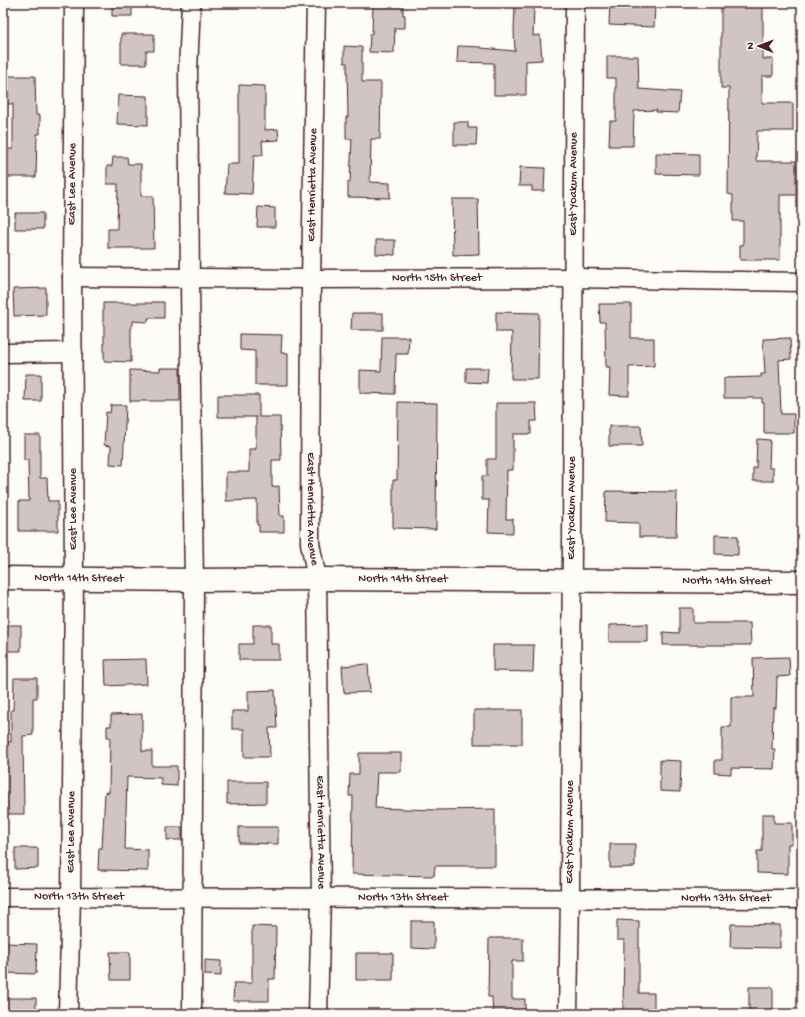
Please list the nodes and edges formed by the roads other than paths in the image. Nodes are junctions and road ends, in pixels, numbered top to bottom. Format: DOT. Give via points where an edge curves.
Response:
graph roads {
  1 [pos="74,3"];
  2 [pos="190,3"];
  3 [pos="316,3"];
  4 [pos="574,3"];
  5 [pos="72,277"];
  6 [pos="189,278"];
  7 [pos="574,278"];
  8 [pos="311,279"];
  9 [pos="802,282"];
  10 [pos="73,352"];
  11 [pos="3,353"];
  12 [pos="3,578"];
  13 [pos="74,578"];
  14 [pos="317,579"];
  15 [pos="194,580"];
  16 [pos="571,580"];
  17 [pos="802,582"];
  18 [pos="3,896"];
  19 [pos="71,897"];
  20 [pos="570,897"];
  21 [pos="193,898"];
  22 [pos="321,898"];
  23 [pos="802,899"];
  24 [pos="68,1014"];
  25 [pos="192,1014"];
  26 [pos="318,1014"];
  27 [pos="568,1014"];
  1 -- 5 [label="street, East Lee Avenue"];
  2 -- 6 [label="street"];
  3 -- 8 [label="street, East Henrietta Avenue"];
  4 -- 7 [label="street, East Yoakum Avenue"];
  5 -- 6 [label="street, North 15th Street"];
  5 -- 10 [label="street, East Lee Avenue"];
  6 -- 8 [label="street, North 15th Street"];
  6 -- 15 [label="street"];
  7 -- 8 [label="street, North 15th Street"];
  7 -- 9 [label="street, North 15th Street"];
  7 -- 16 [label="street, East Yoakum Avenue"];
  8 -- 14 [label="street, East Henrietta Avenue" via="310,543"];
  10 -- 11 [label="street"];
  10 -- 13 [label="street, East Lee Avenue"];
  12 -- 13 [label="main road, North 14th Street"];
  13 -- 15 [label="main road, North 14th Street"];
  13 -- 19 [label="street, East Lee Avenue"];
  14 -- 15 [label="main road, North 14th Street"];
  14 -- 16 [label="main road, North 14th Street"];
  14 -- 22 [label="street, East Henrietta Avenue"];
  15 -- 21 [label="street"];
  16 -- 17 [label="main road, North 14th Street"];
  16 -- 20 [label="street, East Yoakum Avenue"];
  18 -- 19 [label="street, North 13th Street"];
  19 -- 21 [label="street, North 13th Street"];
  19 -- 24 [label="street, East Lee Avenue"];
  20 -- 22 [label="street, North 13th Street"];
  20 -- 23 [label="street, North 13th Street"];
  20 -- 27 [label="street, East Yoakum Avenue"];
  21 -- 22 [label="street, North 13th Street"];
  21 -- 25 [label="street"];
  22 -- 26 [label="street, East Henrietta Avenue"];
}
